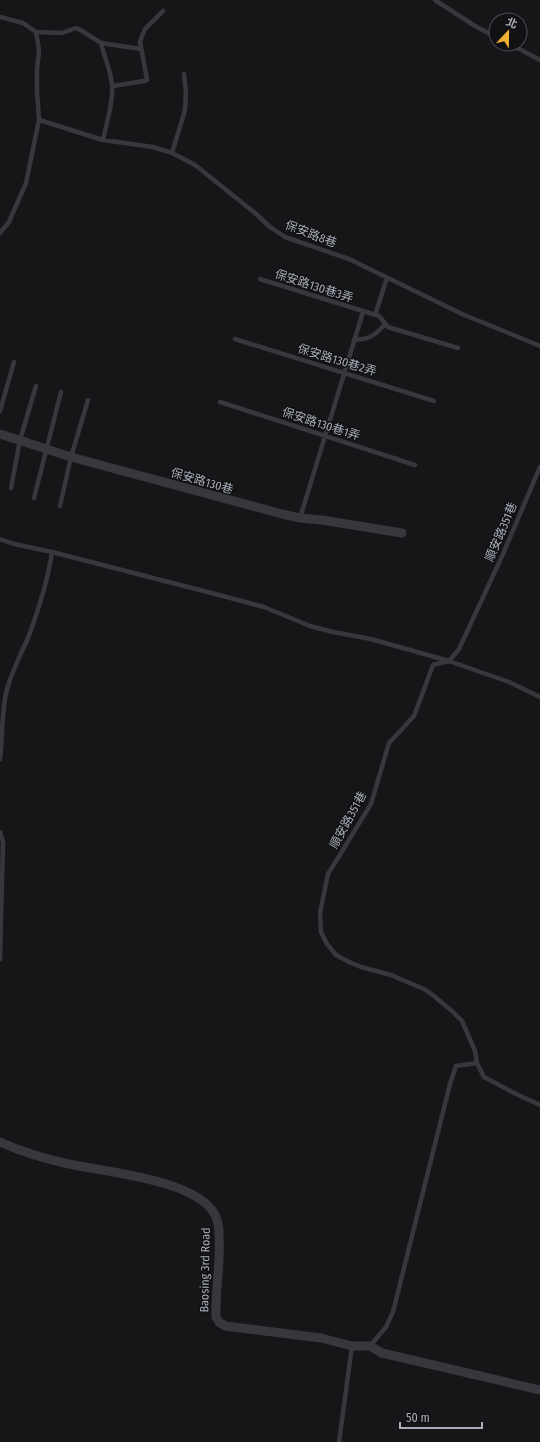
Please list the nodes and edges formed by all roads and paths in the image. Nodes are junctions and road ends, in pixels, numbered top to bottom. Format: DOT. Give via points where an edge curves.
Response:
graph roads {
  1 [pos="435,0"];
  2 [pos="163,11"];
  3 [pos="0,17"];
  4 [pos="36,32"];
  5 [pos="488,33"];
  6 [pos="100,44"];
  7 [pos="141,48"];
  8 [pos="525,52"];
  9 [pos="540,60"];
  10 [pos="184,74"];
  11 [pos="113,86"];
  12 [pos="39,120"];
  13 [pos="103,140"];
  14 [pos="172,153"];
  15 [pos="0,233"];
  16 [pos="387,278"];
  17 [pos="260,279"];
  18 [pos="363,312"];
  19 [pos="375,315"];
  20 [pos="385,324"];
  21 [pos="235,339"];
  22 [pos="354,340"];
  23 [pos="540,346"];
  24 [pos="458,348"];
  25 [pos="14,362"];
  26 [pos="344,373"];
  27 [pos="36,386"];
  28 [pos="60,392"];
  29 [pos="88,400"];
  30 [pos="434,401"];
  31 [pos="220,402"];
  32 [pos="0,411"];
  33 [pos="0,434"];
  34 [pos="324,436"];
  35 [pos="20,440"];
  36 [pos="46,448"];
  37 [pos="71,456"];
  38 [pos="415,465"];
  39 [pos="540,467"];
  40 [pos="11,488"];
  41 [pos="34,498"];
  42 [pos="60,506"];
  43 [pos="300,518"];
  44 [pos="402,533"];
  45 [pos="0,538"];
  46 [pos="52,552"];
  47 [pos="448,661"];
  48 [pos="540,697"];
  49 [pos="0,759"];
  50 [pos="0,832"];
  51 [pos="0,959"];
  52 [pos="477,1063"];
  53 [pos="540,1105"];
  54 [pos="0,1142"];
  55 [pos="352,1346"];
  56 [pos="370,1346"];
  57 [pos="540,1390"];
  58 [pos="339,1442"];
  1 -- 5 [label="lane"];
  2 -- 7 [label="lane" via="145,29 140,42"];
  3 -- 4 [label="lane" via="23,23"];
  4 -- 6 [label="lane" via="62,33 76,28"];
  4 -- 12 [label="lane" via="39,50 36,70"];
  6 -- 7 [label="lane"];
  6 -- 11 [label="lane"];
  7 -- 11 [label="lane" via="147,80"];
  8 -- 9 [label="lane"];
  10 -- 14 [label="lane" via="185,110"];
  11 -- 13 [label="lane"];
  12 -- 13 [label="lane, 保安路8巷"];
  12 -- 15 [label="lane" via="26,184 9,222"];
  13 -- 14 [label="lane, 保安路8巷" via="153,147"];
  14 -- 16 [label="lane, 保安路8巷" via="195,165 270,228 285,237 349,259"];
  16 -- 19 [label="lane"];
  16 -- 23 [label="lane, 保安路8巷" via="462,314"];
  17 -- 18 [label="lane, 保安路130巷3弄"];
  18 -- 19 [label="lane, 保安路130巷3弄"];
  18 -- 22 [label="lane"];
  19 -- 20 [label="lane"];
  20 -- 22 [label="lane" via="374,336"];
  20 -- 24 [label="lane"];
  21 -- 26 [label="lane, 保安路130巷2弄"];
  22 -- 26 [label="lane"];
  25 -- 32 [label="lane"];
  26 -- 30 [label="lane, 保安路130巷2弄"];
  26 -- 34 [label="lane"];
  27 -- 35 [label="lane"];
  28 -- 36 [label="lane"];
  29 -- 37 [label="lane"];
  31 -- 34 [label="lane, 保安路130巷1弄"];
  33 -- 35 [label="street, 保安路130巷"];
  34 -- 38 [label="lane, 保安路130巷1弄"];
  34 -- 43 [label="lane"];
  35 -- 36 [label="street, 保安路130巷"];
  35 -- 40 [label="lane"];
  36 -- 37 [label="street, 保安路130巷"];
  36 -- 41 [label="lane"];
  37 -- 42 [label="lane"];
  37 -- 43 [label="street, 保安路130巷"];
  39 -- 47 [label="lane, 順安路351巷" via="459,649"];
  43 -- 44 [label="street, 保安路130巷"];
  45 -- 46 [label="lane" via="14,544"];
  46 -- 47 [label="lane" via="264,607 310,626 371,639"];
  46 -- 49 [label="lane" via="31,629 7,686"];
  47 -- 48 [label="lane" via="509,682"];
  47 -- 52 [label="lane, 順安路351巷" via="433,665 414,716 390,743 371,804 328,874 320,924 327,944 336,955 360,967 391,975 424,989 453,1012 462,1021 472,1043"];
  50 -- 51 [label="lane" via="3,842"];
  52 -- 53 [label="lane, 順安路351巷" via="484,1077"];
  52 -- 56 [label="lane" via="456,1066 393,1312 386,1327"];
  54 -- 55 [label="street, Baosing 3rd Road" via="68,1164 117,1172 190,1193 211,1207 218,1221 220,1249 215,1307 219,1322 225,1326 321,1338"];
  55 -- 56 [label="street, Baosing 3rd Road"];
  55 -- 58 [label="lane"];
  56 -- 57 [label="street, Baosing 3rd Road" via="382,1353"];
}
